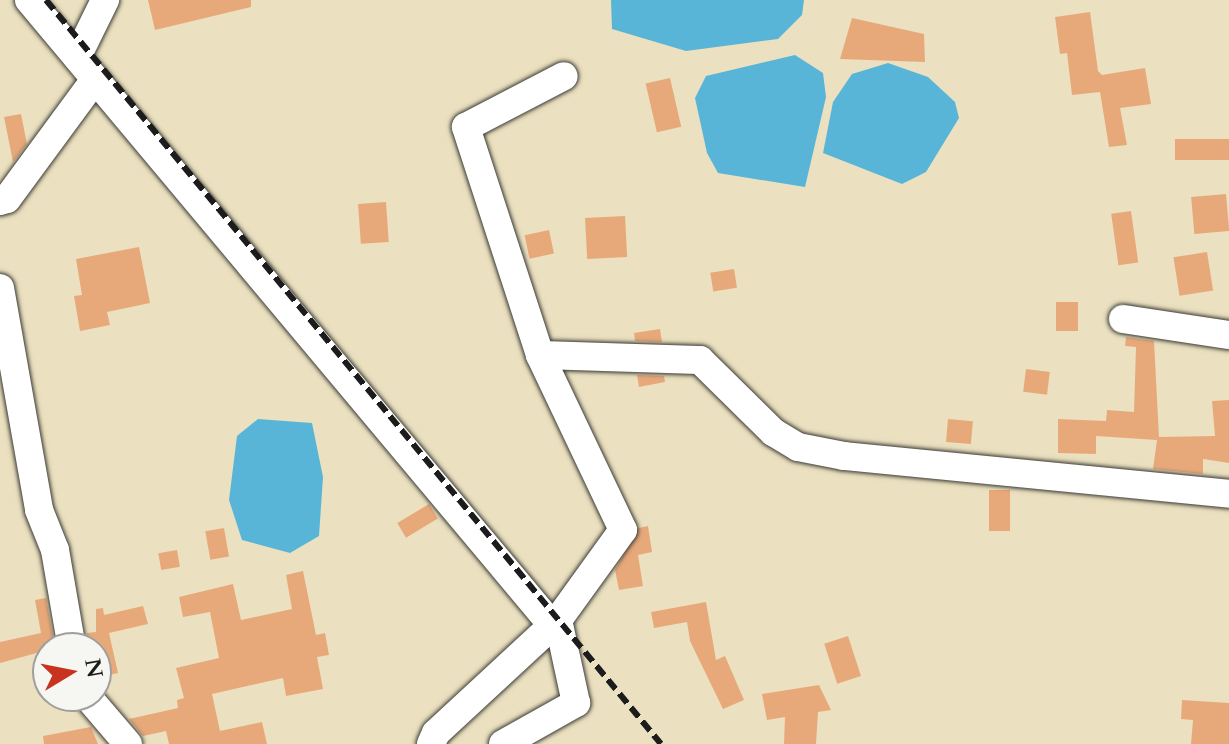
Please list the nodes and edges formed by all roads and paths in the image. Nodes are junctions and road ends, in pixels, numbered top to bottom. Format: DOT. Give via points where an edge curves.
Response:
graph roads {
  1 [pos="29,0"];
  2 [pos="105,0"];
  3 [pos="86,68"];
  4 [pos="564,76"];
  5 [pos="2,207"];
  6 [pos="0,288"];
  7 [pos="1123,319"];
  8 [pos="1229,335"];
  9 [pos="540,355"];
  10 [pos="1229,494"];
  11 [pos="555,622"];
  12 [pos="69,632"];
  13 [pos="101,712"];
  14 [pos="128,744"];
  15 [pos="431,744"];
  16 [pos="503,744"];
  1 -- 3 [label="street"];
  2 -- 3 [label="street"];
  3 -- 5 [label="street"];
  3 -- 11 [label="street"];
  4 -- 9 [label="street" via="466,127"];
  6 -- 12 [label="street" via="39,510 55,550"];
  7 -- 8 [label="street"];
  9 -- 10 [label="street" via="700,360 773,432 814,450"];
  9 -- 11 [label="street" via="623,530"];
  11 -- 15 [label="street" via="436,733"];
  11 -- 16 [label="street" via="576,703"];
  13 -- 14 [label="street"];
}
